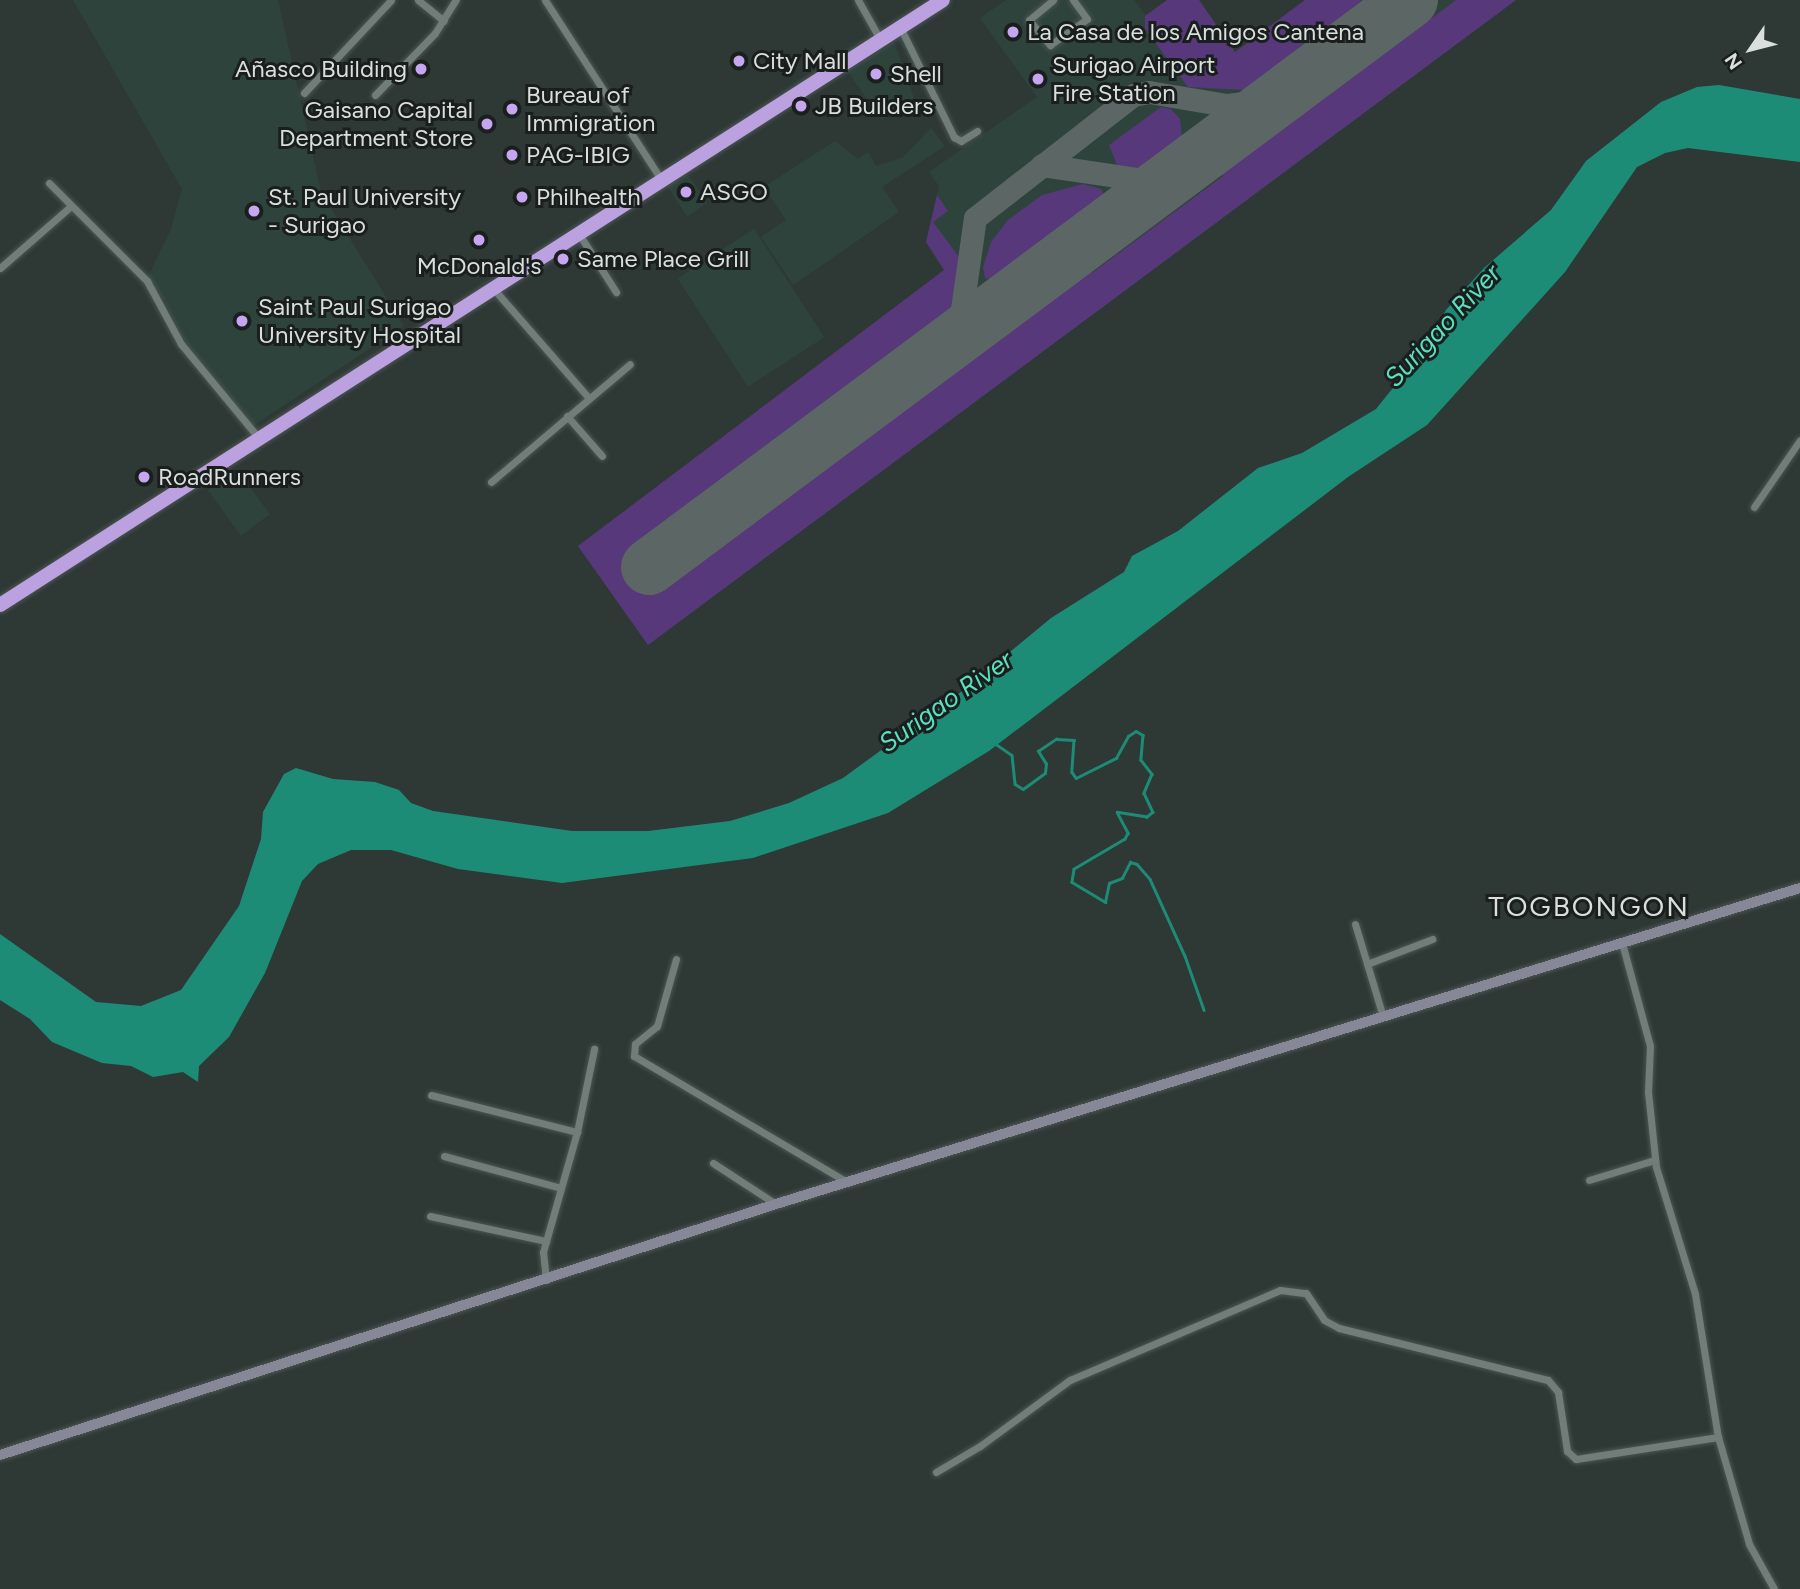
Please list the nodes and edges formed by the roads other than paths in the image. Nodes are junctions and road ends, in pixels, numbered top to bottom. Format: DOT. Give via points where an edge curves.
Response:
graph roads {
  1 [pos="390,0"];
  2 [pos="418,0"];
  3 [pos="456,0"];
  4 [pos="545,0"];
  5 [pos="858,0"];
  6 [pos="943,0"];
  7 [pos="1035,0"];
  8 [pos="1051,1"];
  9 [pos="1075,2"];
  10 [pos="1041,8"];
  11 [pos="443,21"];
  12 [pos="900,26"];
  13 [pos="880,38"];
  14 [pos="304,93"];
  15 [pos="375,95"];
  16 [pos="977,131"];
  17 [pos="660,178"];
  18 [pos="49,183"];
  19 [pos="71,206"];
  20 [pos="578,231"];
  21 [pos="0,268"];
  22 [pos="492,286"];
  23 [pos="616,292"];
  24 [pos="630,364"];
  25 [pos="589,398"];
  26 [pos="567,416"];
  27 [pos="258,437"];
  28 [pos="1800,440"];
  29 [pos="602,456"];
  30 [pos="491,482"];
  31 [pos="1754,507"];
  32 [pos="0,606"];
  33 [pos="1800,888"];
  34 [pos="1355,924"];
  35 [pos="1432,939"];
  36 [pos="1622,943"];
  37 [pos="676,959"];
  38 [pos="1367,964"];
  39 [pos="1383,1017"];
  40 [pos="594,1049"];
  41 [pos="431,1095"];
  42 [pos="577,1132"];
  43 [pos="444,1156"];
  44 [pos="1655,1160"];
  45 [pos="713,1163"];
  46 [pos="1589,1181"];
  47 [pos="847,1182"];
  48 [pos="561,1188"];
  49 [pos="776,1204"];
  50 [pos="430,1216"];
  51 [pos="546,1241"];
  52 [pos="546,1281"];
  53 [pos="1718,1437"];
  54 [pos="0,1455"];
  55 [pos="936,1472"];
  56 [pos="1774,1589"];
  1 -- 14 [label="street"];
  2 -- 11 [label="street"];
  3 -- 11 [label="street"];
  4 -- 17 [label="street"];
  5 -- 13 [label="street"];
  6 -- 12 [label="highway"];
  7 -- 10 [label="street"];
  8 -- 10 [label="street"];
  9 -- 10 [label="street" via="1087,19 1054,43 1047,44 1029,20"];
  11 -- 15 [label="street"];
  12 -- 13 [label="highway"];
  12 -- 16 [label="street" via="954,138 961,141"];
  13 -- 17 [label="highway"];
  17 -- 20 [label="highway"];
  18 -- 19 [label="street"];
  19 -- 21 [label="street"];
  19 -- 27 [label="street" via="148,282 181,344"];
  20 -- 22 [label="highway"];
  20 -- 23 [label="street"];
  22 -- 25 [label="street"];
  22 -- 27 [label="highway"];
  24 -- 25 [label="street"];
  25 -- 26 [label="street"];
  26 -- 29 [label="street"];
  26 -- 30 [label="street"];
  27 -- 32 [label="highway"];
  28 -- 31 [label="street"];
  33 -- 36 [label="street"];
  34 -- 38 [label="street"];
  35 -- 38 [label="street"];
  36 -- 39 [label="street"];
  36 -- 44 [label="street" via="1650,1046 1648,1092"];
  37 -- 47 [label="street" via="657,1026 635,1044 634,1056"];
  38 -- 39 [label="street"];
  39 -- 47 [label="street"];
  40 -- 42 [label="street"];
  41 -- 42 [label="street"];
  42 -- 48 [label="street"];
  43 -- 48 [label="street"];
  44 -- 46 [label="street"];
  44 -- 53 [label="street" via="1695,1294"];
  45 -- 49 [label="street"];
  47 -- 49 [label="street"];
  48 -- 51 [label="street"];
  49 -- 52 [label="street"];
  50 -- 51 [label="street"];
  51 -- 52 [label="street" via="542,1261"];
  52 -- 54 [label="street"];
  53 -- 55 [label="street" via="1576,1459 1567,1451 1558,1392 1548,1380 1339,1328 1324,1320 1306,1293 1280,1290 1070,1380"];
  53 -- 56 [label="street" via="1749,1544"];
}
